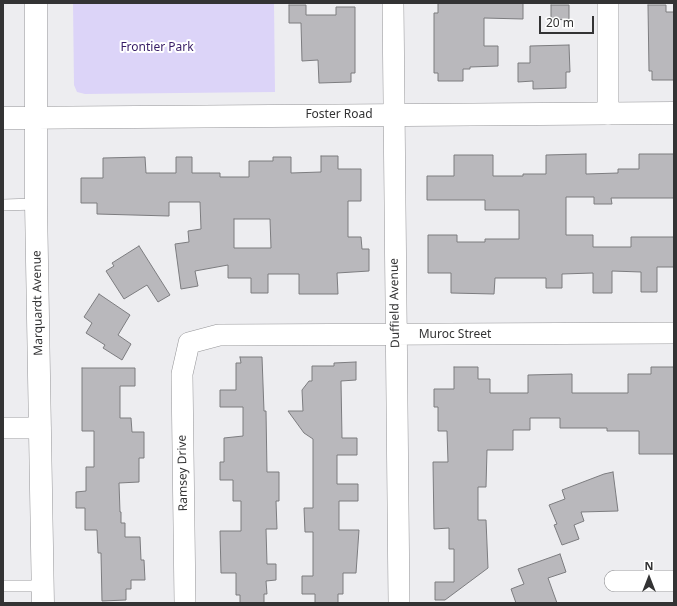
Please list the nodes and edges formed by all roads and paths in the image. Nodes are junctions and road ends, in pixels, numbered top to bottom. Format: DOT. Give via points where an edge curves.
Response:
graph roads {
  1 [pos="36,3"];
  2 [pos="393,3"];
  3 [pos="608,3"];
  4 [pos="674,113"];
  5 [pos="608,114"];
  6 [pos="394,115"];
  7 [pos="36,117"];
  8 [pos="3,118"];
  9 [pos="3,204"];
  10 [pos="36,204"];
  11 [pos="674,333"];
  12 [pos="396,335"];
  13 [pos="189,343"];
  14 [pos="3,428"];
  15 [pos="40,428"];
  16 [pos="615,581"];
  17 [pos="674,582"];
  18 [pos="3,586"];
  19 [pos="43,595"];
  20 [pos="185,603"];
  21 [pos="399,603"];
  1 -- 7 [label="street, Marquardt Avenue"];
  2 -- 6 [label="street, Duffield Avenue"];
  3 -- 5 [label="street"];
  4 -- 5 [label="street, Foster Road"];
  5 -- 6 [label="street, Foster Road"];
  6 -- 7 [label="street, Foster Road"];
  6 -- 12 [label="street, Duffield Avenue"];
  7 -- 8 [label="street, Foster Road"];
  7 -- 10 [label="street, Marquardt Avenue"];
  9 -- 10 [label="lane"];
  10 -- 15 [label="street, Marquardt Avenue"];
  11 -- 12 [label="street, Muroc Street"];
  12 -- 13 [label="street, Muroc Street" via="218,335"];
  12 -- 21 [label="street, Duffield Avenue"];
  13 -- 20 [label="street, Ramsey Drive" via="182,374"];
  14 -- 15 [label="street"];
  15 -- 19 [label="street, Marquardt Avenue"];
  16 -- 17 [label="street"];
  18 -- 19 [label="lane"];
}
